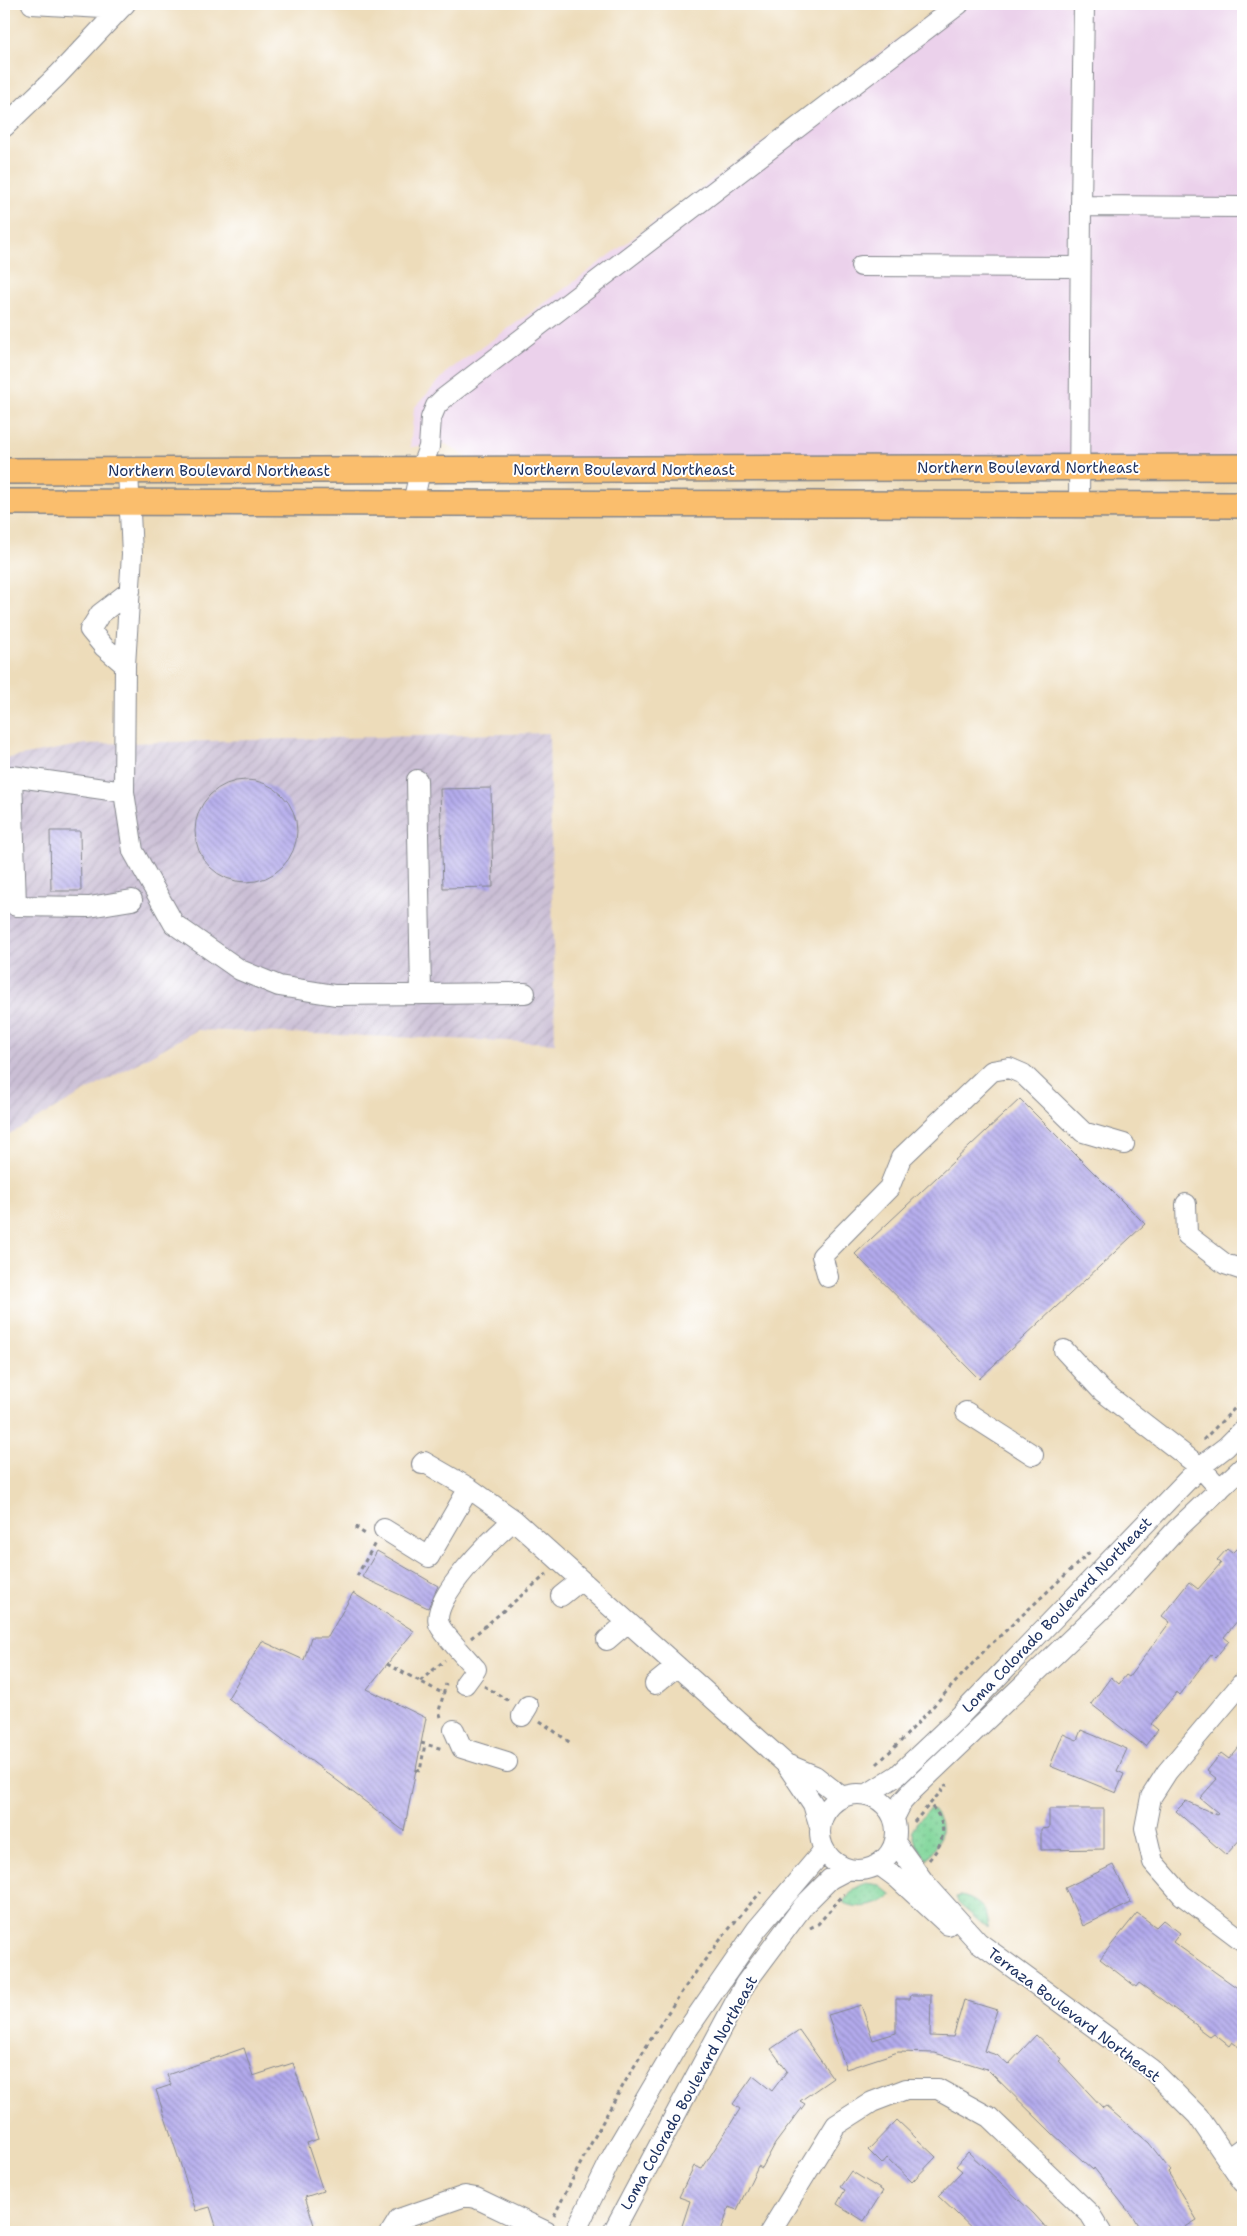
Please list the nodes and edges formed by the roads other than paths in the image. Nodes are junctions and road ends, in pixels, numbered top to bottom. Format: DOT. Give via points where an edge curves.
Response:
graph roads {
  1 [pos="32,4"];
  2 [pos="959,4"];
  3 [pos="1084,4"];
  4 [pos="122,6"];
  5 [pos="4,126"];
  6 [pos="1081,206"];
  7 [pos="1243,207"];
  8 [pos="861,266"];
  9 [pos="1080,267"];
  10 [pos="1243,467"];
  11 [pos="1080,468"];
  12 [pos="4,471"];
  13 [pos="128,471"];
  14 [pos="420,471"];
  15 [pos="4,502"];
  16 [pos="130,502"];
  17 [pos="414,503"];
  18 [pos="1079,505"];
  19 [pos="1243,506"];
  20 [pos="130,591"];
  21 [pos="125,665"];
  22 [pos="8,776"];
  23 [pos="417,780"];
  24 [pos="124,792"];
  25 [pos="132,900"];
  26 [pos="525,993"];
  27 [pos="421,994"];
  28 [pos="1124,1144"];
  29 [pos="1186,1204"];
  30 [pos="1243,1270"];
  31 [pos="828,1277"];
  32 [pos="1064,1350"];
  33 [pos="966,1412"];
  34 [pos="1243,1430"];
  35 [pos="1033,1455"];
  36 [pos="1193,1462"];
  37 [pos="422,1464"];
  38 [pos="1243,1467"];
  39 [pos="469,1488"];
  40 [pos="1220,1489"];
  41 [pos="514,1520"];
  42 [pos="380,1535"];
  43 [pos="581,1580"];
  44 [pos="561,1596"];
  45 [pos="628,1622"];
  46 [pos="607,1640"];
  47 [pos="677,1666"];
  48 [pos="464,1681"];
  49 [pos="1243,1682"];
  50 [pos="655,1684"];
  51 [pos="447,1731"];
  52 [pos="507,1762"];
  53 [pos="786,1764"];
  54 [pos="866,1795"];
  55 [pos="842,1798"];
  56 [pos="903,1822"];
  57 [pos="820,1827"];
  58 [pos="895,1842"];
  59 [pos="824,1850"];
  60 [pos="878,1864"];
  61 [pos="849,1879"];
  62 [pos="1243,1941"];
  63 [pos="978,1942"];
  64 [pos="1235,2153"];
  65 [pos="1243,2182"];
  66 [pos="391,2232"];
  67 [pos="547,2232"];
  68 [pos="575,2232"];
  69 [pos="613,2232"];
  70 [pos="770,2232"];
  71 [pos="1101,2232"];
  1 -- 4 [label="street"];
  2 -- 14 [label="street" via="443,399 432,412 429,447"];
  3 -- 6 [label="street"];
  4 -- 5 [label="street" via="58,75"];
  6 -- 7 [label="street"];
  6 -- 9 [label="street"];
  8 -- 9 [label="street"];
  9 -- 11 [label="street"];
  10 -- 11 [label="main road, Northern Boulevard Northeast"];
  11 -- 14 [label="main road, Northern Boulevard Northeast"];
  11 -- 18 [label="street"];
  12 -- 13 [label="main road, Northern Boulevard Northeast"];
  13 -- 14 [label="main road, Northern Boulevard Northeast"];
  13 -- 16 [label="street"];
  14 -- 17 [label="street"];
  15 -- 16 [label="main road, Northern Boulevard Northeast"];
  16 -- 17 [label="main road, Northern Boulevard Northeast"];
  16 -- 20 [label="street"];
  17 -- 18 [label="main road, Northern Boulevard Northeast"];
  18 -- 19 [label="main road, Northern Boulevard Northeast"];
  20 -- 21 [label="street"];
  20 -- 21 [label="street" via="100,614 90,630"];
  21 -- 24 [label="street"];
  22 -- 24 [label="street"];
  22 -- 25 [label="street" via="16,906 89,907"];
  23 -- 27 [label="street"];
  24 -- 27 [label="street" via="133,850 174,924 240,970 279,986 335,995"];
  26 -- 27 [label="street"];
  28 -- 31 [label="street" via="1082,1132 1023,1074 1009,1068 992,1071 901,1158 889,1188 822,1256"];
  29 -- 30 [label="street" via="1187,1235 1225,1264"];
  32 -- 36 [label="street" via="1102,1390"];
  33 -- 35 [label="street"];
  34 -- 36 [label="street, Loma Colorado Boulevard Northeast" via="1226,1447"];
  36 -- 40 [label="street"];
  36 -- 54 [label="street, Loma Colorado Boulevard Northeast" via="955,1721 898,1775"];
  37 -- 39 [label="street" via="424,1462"];
  38 -- 40 [label="street, Loma Colorado Boulevard Northeast"];
  39 -- 41 [label="street"];
  39 -- 42 [label="street" via="429,1557"];
  40 -- 56 [label="street, Loma Colorado Boulevard Northeast" via="1177,1529 1114,1598 913,1790 902,1802"];
  41 -- 43 [label="street"];
  41 -- 48 [label="street" via="491,1540 446,1596 438,1612 439,1625 476,1669"];
  43 -- 44 [label="street"];
  43 -- 45 [label="street"];
  45 -- 46 [label="street"];
  45 -- 47 [label="street"];
  47 -- 50 [label="street"];
  47 -- 53 [label="street"];
  49 -- 62 [label="street" via="1167,1772 1151,1797 1145,1828 1153,1862 1182,1895"];
  51 -- 52 [label="street" via="462,1748"];
  53 -- 55 [label="street" via="815,1776"];
  53 -- 57 [label="street" via="813,1804"];
  54 -- 55 [label="street, Loma Colorado Boulevard Northeast"];
  54 -- 56 [label="street" via="883,1804"];
  55 -- 57 [label="street" via="832,1804"];
  56 -- 58 [label="street" via="896,1826"];
  57 -- 59 [label="street"];
  58 -- 60 [label="street" via="886,1858"];
  58 -- 63 [label="street, Terraza Boulevard Northeast" via="924,1882"];
  59 -- 61 [label="street"];
  59 -- 68 [label="street, Loma Colorado Boulevard Northeast" via="757,1929 681,2039 614,2153"];
  60 -- 61 [label="street, Loma Colorado Boulevard Northeast"];
  60 -- 63 [label="street, Terraza Boulevard Northeast" via="955,1931"];
  61 -- 69 [label="street, Loma Colorado Boulevard Northeast" via="830,1879 804,1905 745,1984"];
  63 -- 64 [label="street, Terraza Boulevard Northeast" via="1150,2069"];
  64 -- 65 [label="street, Terraza Boulevard Northeast"];
  66 -- 67 [label="street" via="399,2219 466,2196"];
  70 -- 71 [label="street" via="836,2125 872,2102 906,2089 938,2089 989,2117 1090,2214"];
}
